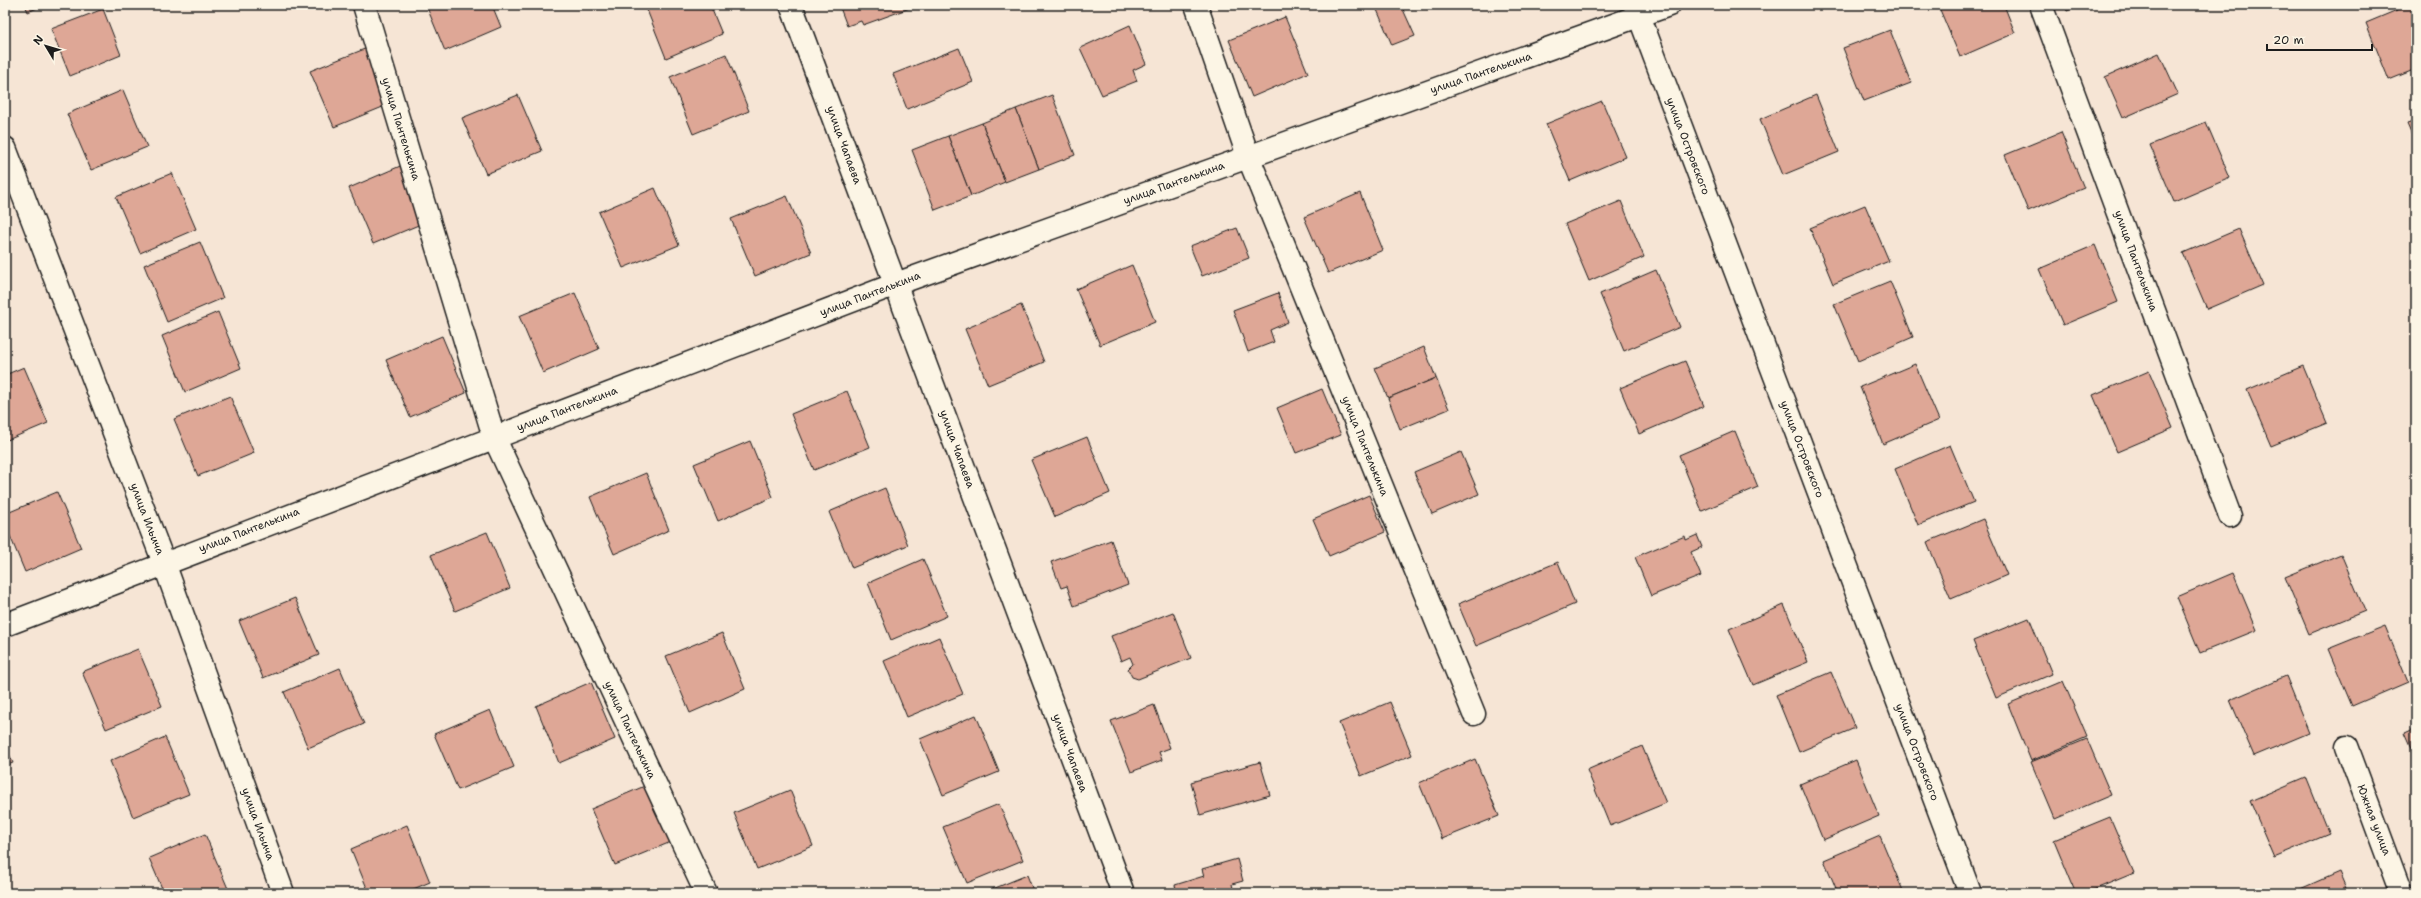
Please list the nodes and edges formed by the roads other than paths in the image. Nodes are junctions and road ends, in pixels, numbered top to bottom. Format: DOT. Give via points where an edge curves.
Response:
graph roads {
  1 [pos="364,5"];
  2 [pos="791,5"];
  3 [pos="1196,5"];
  4 [pos="1669,5"];
  5 [pos="2041,5"];
  6 [pos="1637,11"];
  7 [pos="5,148"];
  8 [pos="1248,156"];
  9 [pos="896,284"];
  10 [pos="494,437"];
  11 [pos="2230,516"];
  12 [pos="164,563"];
  13 [pos="5,625"];
  14 [pos="1474,714"];
  15 [pos="2347,747"];
  16 [pos="283,893"];
  17 [pos="706,893"];
  18 [pos="1123,893"];
  19 [pos="1970,893"];
  20 [pos="2401,893"];
  1 -- 10 [label="street, улица Пантелькина"];
  2 -- 9 [label="street, улица Чапаева"];
  3 -- 8 [label="street, улица Пантелькина"];
  4 -- 6 [label="street, улица Пантелькина"];
  5 -- 11 [label="street, улица Пантелькина"];
  6 -- 8 [label="street, улица Пантелькина"];
  6 -- 19 [label="street, улица Островского"];
  7 -- 12 [label="street, улица Ильича"];
  8 -- 9 [label="street, улица Пантелькина"];
  8 -- 14 [label="street, улица Пантелькина"];
  9 -- 10 [label="street, улица Пантелькина"];
  9 -- 18 [label="street, улица Чапаева"];
  10 -- 12 [label="street, улица Пантелькина"];
  10 -- 17 [label="street, улица Пантелькина"];
  12 -- 13 [label="street, улица Пантелькина"];
  12 -- 16 [label="street, улица Ильича"];
  15 -- 20 [label="street, Южная улица"];
}
